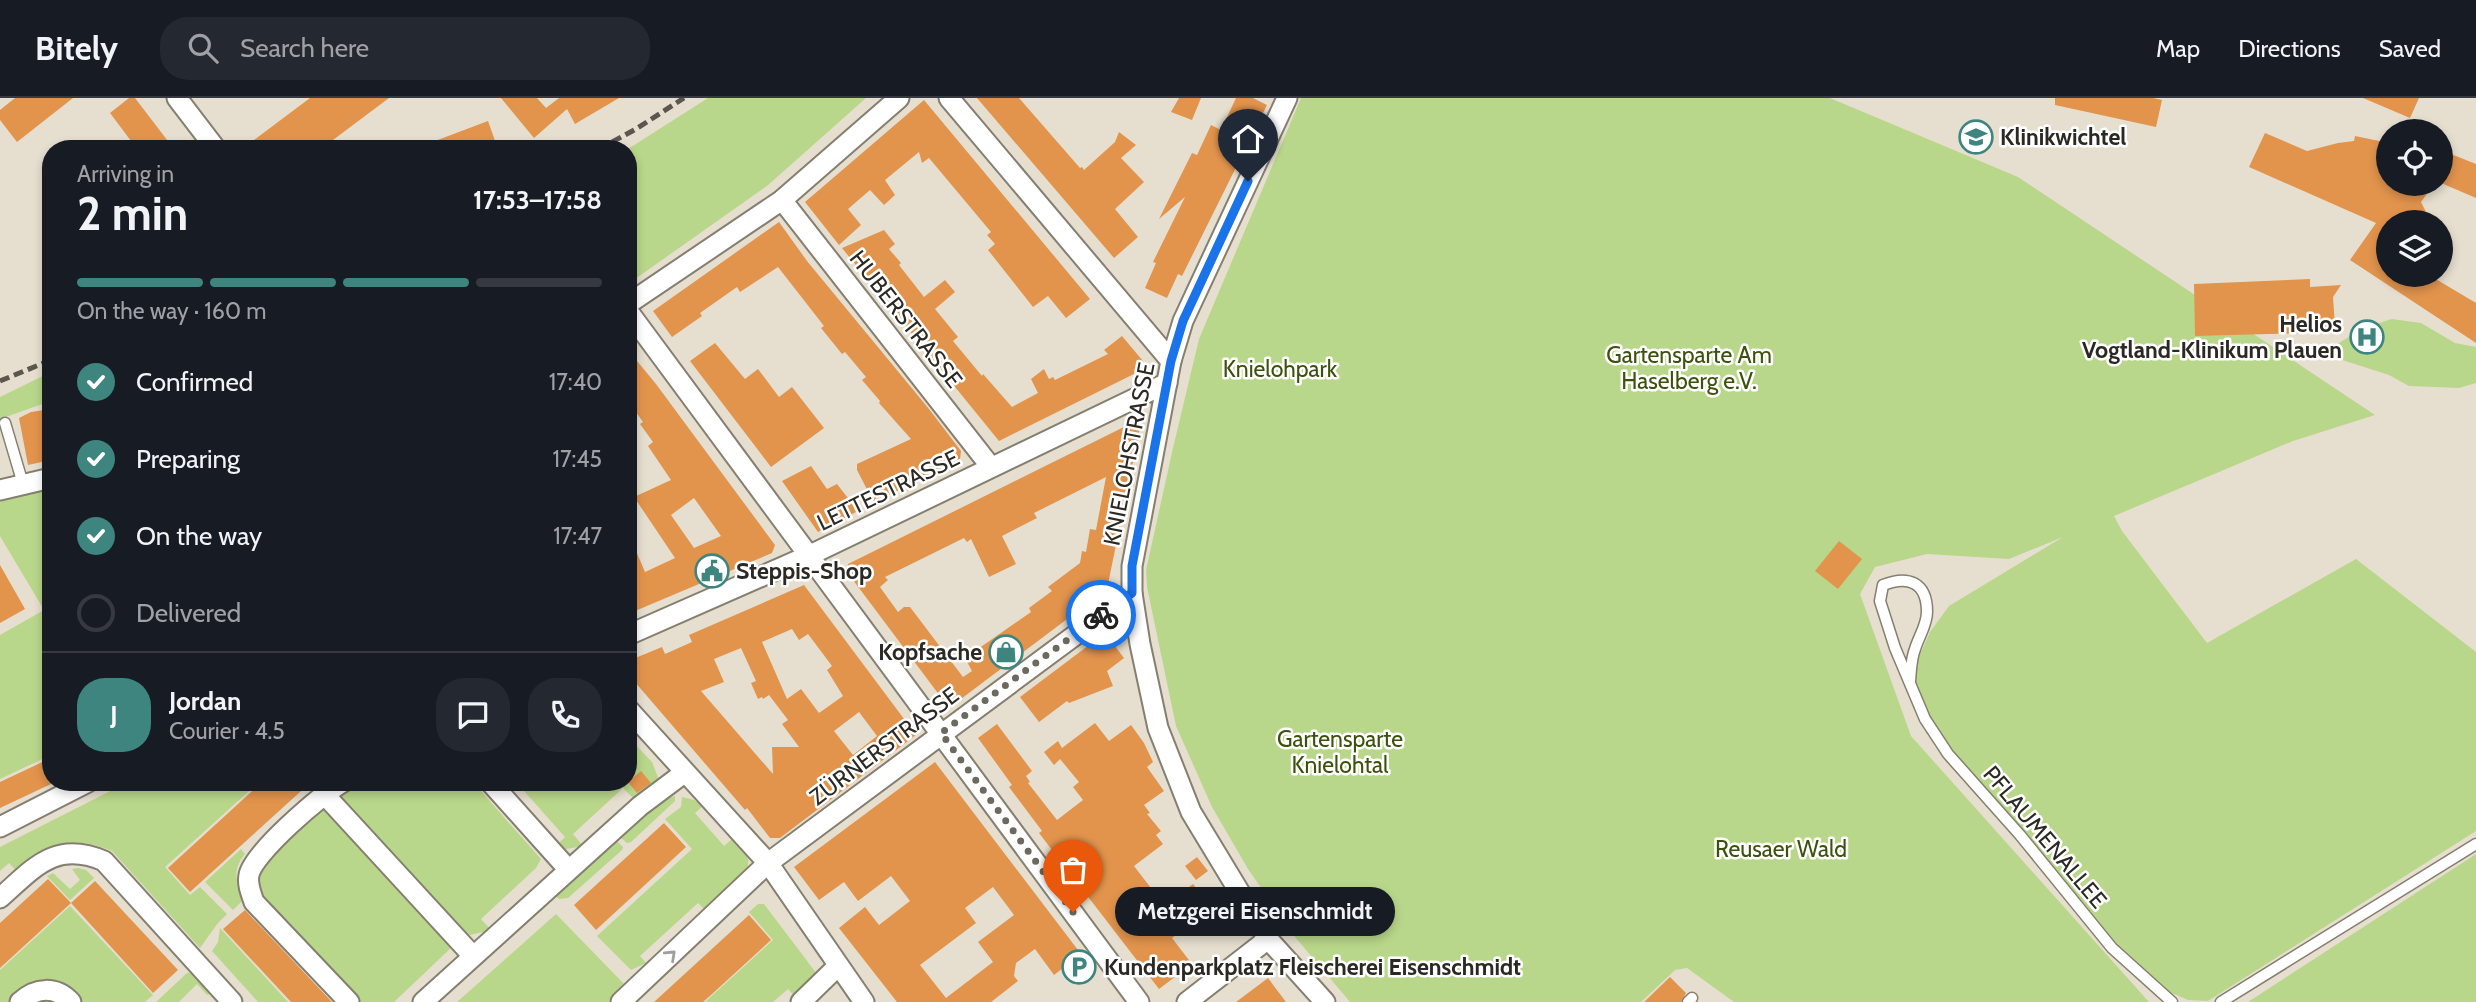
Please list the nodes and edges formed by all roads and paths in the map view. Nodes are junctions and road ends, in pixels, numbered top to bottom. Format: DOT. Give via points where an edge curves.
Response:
graph roads {
  1 [pos="177,98"];
  2 [pos="899,98"];
  3 [pos="949,98"];
  4 [pos="1287,98"];
  5 [pos="209,140"];
  6 [pos="782,200"];
  7 [pos="637,298"];
  8 [pos="637,323"];
  9 [pos="1171,361"];
  10 [pos="1167,383"];
  11 [pos="5,423"];
  12 [pos="991,467"];
  13 [pos="41,482"];
  14 [pos="0,490"];
  15 [pos="810,555"];
  16 [pos="1132,593"];
  17 [pos="637,631"];
  18 [pos="1910,681"];
  19 [pos="637,719"];
  20 [pos="941,733"];
  21 [pos="684,773"];
  22 [pos="71,791"];
  23 [pos="329,791"];
  24 [pos="498,791"];
  25 [pos="324,794"];
  26 [pos="0,827"];
  27 [pos="2476,844"];
  28 [pos="768,863"];
  29 [pos="568,869"];
  30 [pos="0,898"];
  31 [pos="1268,939"];
  32 [pos="473,956"];
  33 [pos="838,966"];
  34 [pos="20,1002"];
  35 [pos="71,1002"];
  36 [pos="232,1002"];
  37 [pos="349,1002"];
  38 [pos="423,1002"];
  39 [pos="621,1002"];
  40 [pos="801,1002"];
  41 [pos="864,1002"];
  42 [pos="1139,1002"];
  43 [pos="1187,1002"];
  44 [pos="1325,1002"];
  45 [pos="2172,1002"];
  46 [pos="2221,1002"];
  1 -- 5 [label="street"];
  2 -- 6 [label="street"];
  3 -- 9 [label="street"];
  4 -- 9 [label="street, KNIELOHSTRASSE" via="1183,321"];
  6 -- 7 [label="street"];
  6 -- 12 [label="street, HUBERSTRASSE"];
  8 -- 15 [label="street"];
  9 -- 10 [label="street, KNIELOHSTRASSE"];
  10 -- 12 [label="street, LETTESTRASSE"];
  10 -- 16 [label="street, KNIELOHSTRASSE" via="1132,566"];
  11 -- 13 [label="lane"];
  12 -- 15 [label="street, LETTESTRASSE"];
  13 -- 14 [label="street"];
  15 -- 17 [label="street, LETTESTRASSE"];
  15 -- 20 [label="street"];
  16 -- 20 [label="street, ZÜRNERSTRASSE"];
  16 -- 31 [label="street, KNIELOHSTRASSE" via="1158,728 1173,771 1191,812"];
  18 -- 18 [label="lane, PFLAUMENALLEE" via="1927,612 1923,590 1913,582 1896,580 1883,585 1880,601"];
  18 -- 45 [label="lane, PFLAUMENALLEE" via="1925,719 1948,754 2112,948"];
  19 -- 21 [label="street"];
  20 -- 28 [label="street, ZÜRNERSTRASSE"];
  20 -- 42 [label="street"];
  21 -- 28 [label="street"];
  21 -- 29 [label="street"];
  22 -- 26 [label="street"];
  23 -- 25 [label="street"];
  24 -- 29 [label="street"];
  25 -- 32 [label="street"];
  25 -- 37 [label="street" via="254,860 249,887 254,902"];
  27 -- 46 [label="lane"];
  28 -- 33 [label="street"];
  39 -- 28 [label="street, ZÜRNERSTRASSE, one-way"];
  29 -- 32 [label="street"];
  30 -- 36 [label="street" via="59,853 104,861"];
  31 -- 43 [label="street"];
  31 -- 44 [label="street, KNIELOHSTRASSE"];
  32 -- 38 [label="street"];
  33 -- 40 [label="street"];
  33 -- 41 [label="street"];
  34 -- 35 [label="street" via="27,995 51,990"];
}
